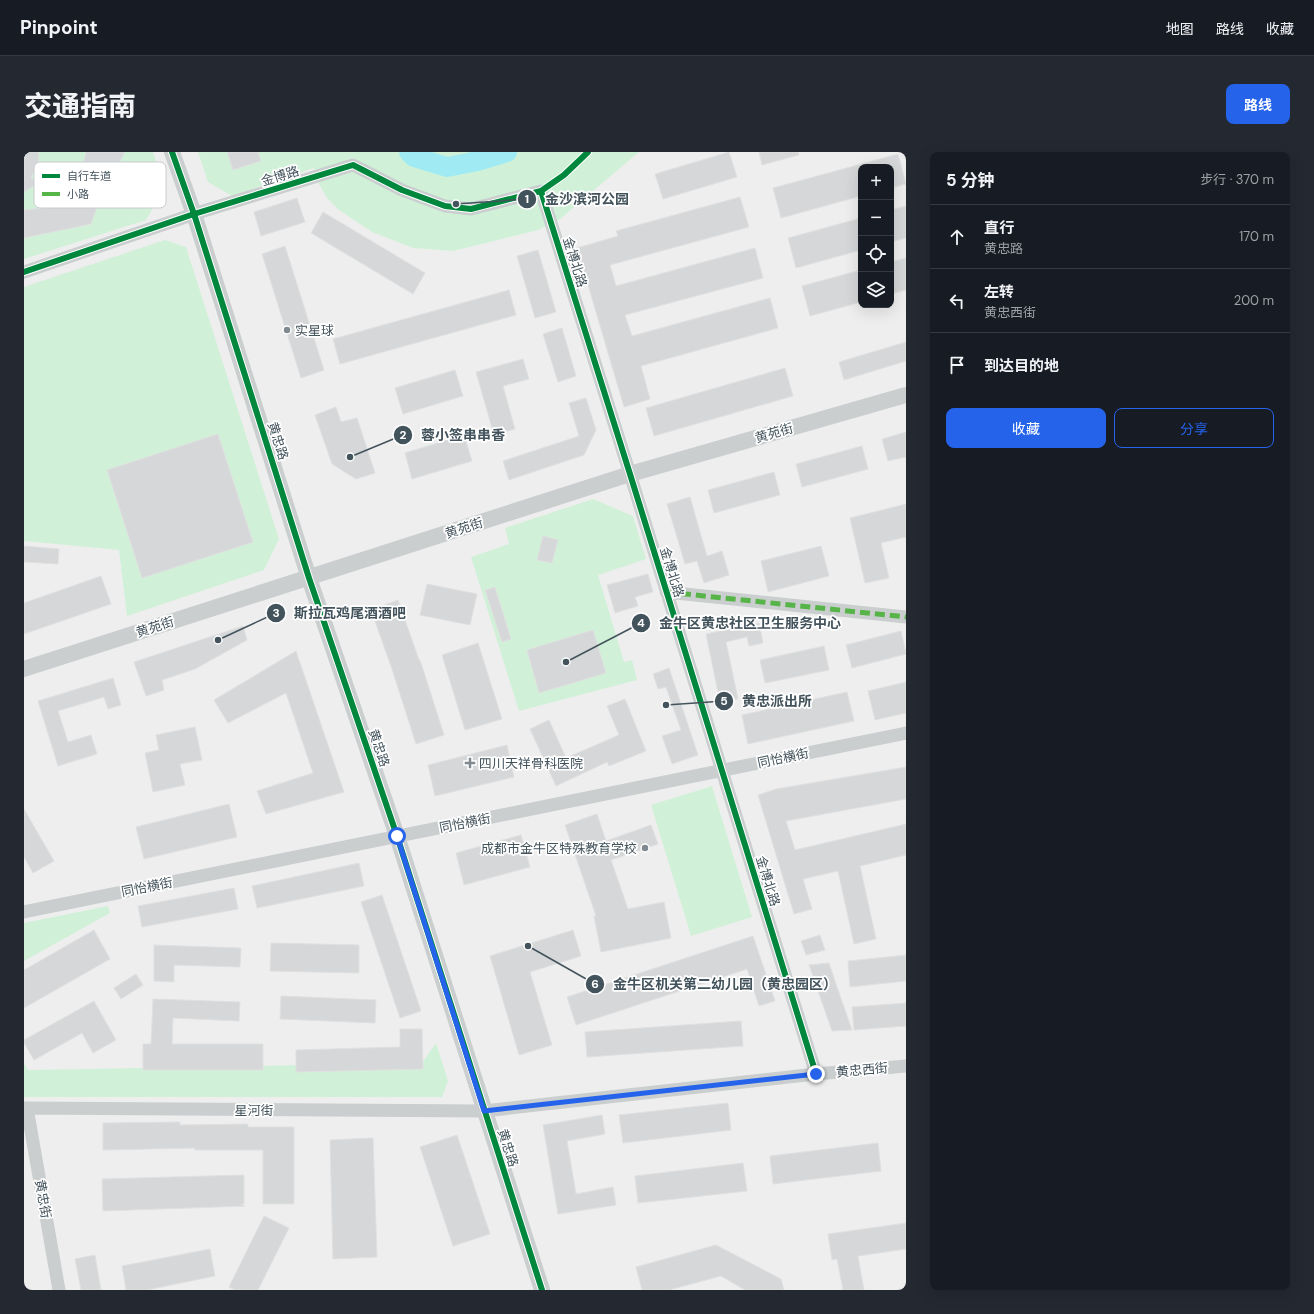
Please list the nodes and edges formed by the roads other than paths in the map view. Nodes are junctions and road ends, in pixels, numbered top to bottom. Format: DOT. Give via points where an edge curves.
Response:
graph roads {
  1 [pos="172,152"];
  2 [pos="541,191"];
  3 [pos="194,214"];
  4 [pos="24,272"];
  5 [pos="906,395"];
  6 [pos="630,474"];
  7 [pos="309,578"];
  8 [pos="666,592"];
  9 [pos="906,617"];
  10 [pos="24,668"];
  11 [pos="906,733"];
  12 [pos="722,771"];
  13 [pos="397,836"];
  14 [pos="24,912"];
  15 [pos="906,1066"];
  16 [pos="816,1074"];
  17 [pos="26,1108"];
  18 [pos="484,1111"];
  19 [pos="59,1290"];
  20 [pos="542,1290"];
  1 -- 3 [label="street, 黄忠路"];
  2 -- 3 [label="street, 金博路" via="471,209 445,206 402,190 353,165"];
  2 -- 6 [label="street, 金博北路"];
  3 -- 4 [label="street, 金博路"];
  3 -- 7 [label="street, 黄忠路"];
  5 -- 6 [label="street, 黄苑街"];
  6 -- 7 [label="street, 黄苑街"];
  6 -- 8 [label="street, 金博北路"];
  7 -- 10 [label="street, 黄苑街"];
  7 -- 13 [label="street, 黄忠路"];
  8 -- 9 [label="street"];
  8 -- 12 [label="street, 金博北路"];
  11 -- 12 [label="street, 同怡横街"];
  12 -- 13 [label="street, 同怡横街"];
  12 -- 16 [label="street, 金博北路"];
  13 -- 14 [label="street, 同怡横街"];
  13 -- 18 [label="street, 黄忠路"];
  15 -- 16 [label="street, 黄忠西街"];
  16 -- 18 [label="street, 黄忠西街"];
  17 -- 18 [label="street, 星河街"];
  17 -- 19 [label="street, 黄忠街"];
  18 -- 20 [label="street, 黄忠路"];
}
